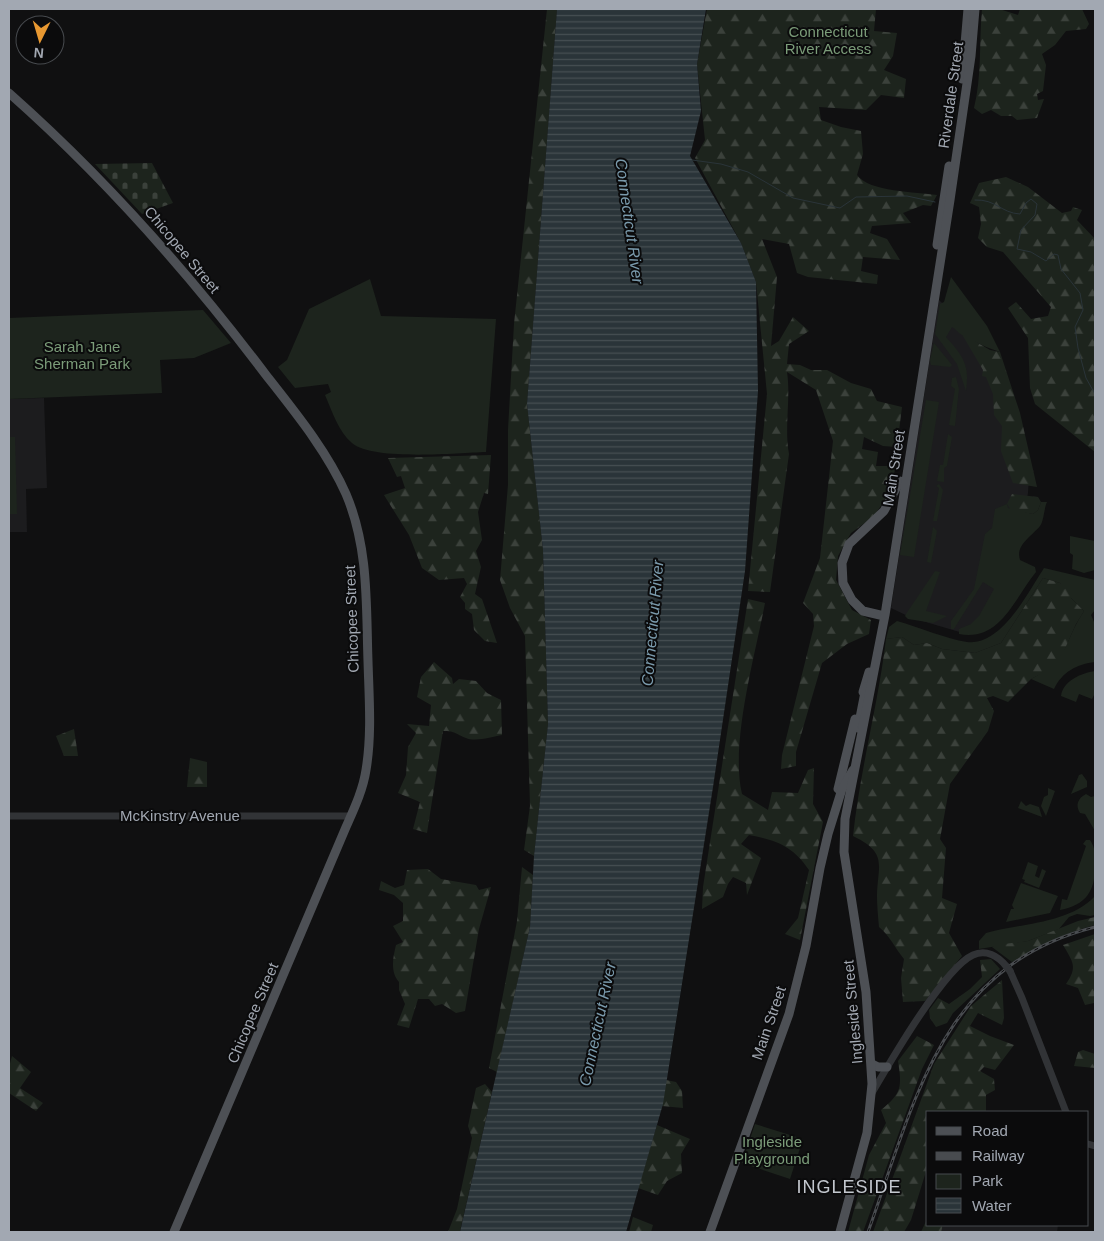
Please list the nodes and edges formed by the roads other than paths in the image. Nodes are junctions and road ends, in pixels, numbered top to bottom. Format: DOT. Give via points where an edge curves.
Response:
graph roads {
  1 [pos="968,9"];
  2 [pos="975,9"];
  3 [pos="9,93"];
  4 [pos="949,185"];
  5 [pos="900,481"];
  6 [pos="880,615"];
  7 [pos="869,672"];
  8 [pos="857,753"];
  9 [pos="854,769"];
  10 [pos="9,816"];
  11 [pos="351,816"];
  12 [pos="833,816"];
  13 [pos="872,1064"];
  14 [pos="887,1067"];
  15 [pos="871,1093"];
  16 [pos="1066,1111"];
  17 [pos="174,1232"];
  18 [pos="710,1232"];
  19 [pos="840,1232"];
  1 -- 4 [label="main road, Riverdale Street"];
  2 -- 4 [label="main road, Riverdale Street" via="971,56"];
  3 -- 11 [label="main road, Chicopee Street" via="91,169 154,237 283,396 342,484 357,525 363,556 370,733 366,769"];
  4 -- 5 [label="main road, Main Street"];
  4 -- 8 [label="main road, Main Street" via="884,623"];
  5 -- 6 [label="main road, Main Street"];
  5 -- 6 [label="main road" via="884,512 849,544 842,564 843,583 852,600 863,611"];
  6 -- 7 [label="main road, Main Street"];
  7 -- 8 [label="main road, Main Street"];
  7 -- 12 [label="main road, Main Street" via="850,736"];
  8 -- 9 [label="main road, Ingleside Street"];
  9 -- 12 [label="main road, Main Street" via="842,789"];
  9 -- 13 [label="main road, Ingleside Street" via="844,830 844,852 866,992"];
  10 -- 11 [label="street, McKinstry Avenue"];
  11 -- 17 [label="main road, Chicopee Street"];
  12 -- 18 [label="main road, Main Street" via="789,1014"];
  13 -- 14 [label="main road"];
  13 -- 15 [label="main road, Ingleside Street"];
  14 -- 15 [label="street"];
  14 -- 16 [label="street" via="931,1000 960,965 973,955 995,955 1008,968 1022,998"];
  15 -- 19 [label="main road, Ingleside Street" via="867,1133"];
}
